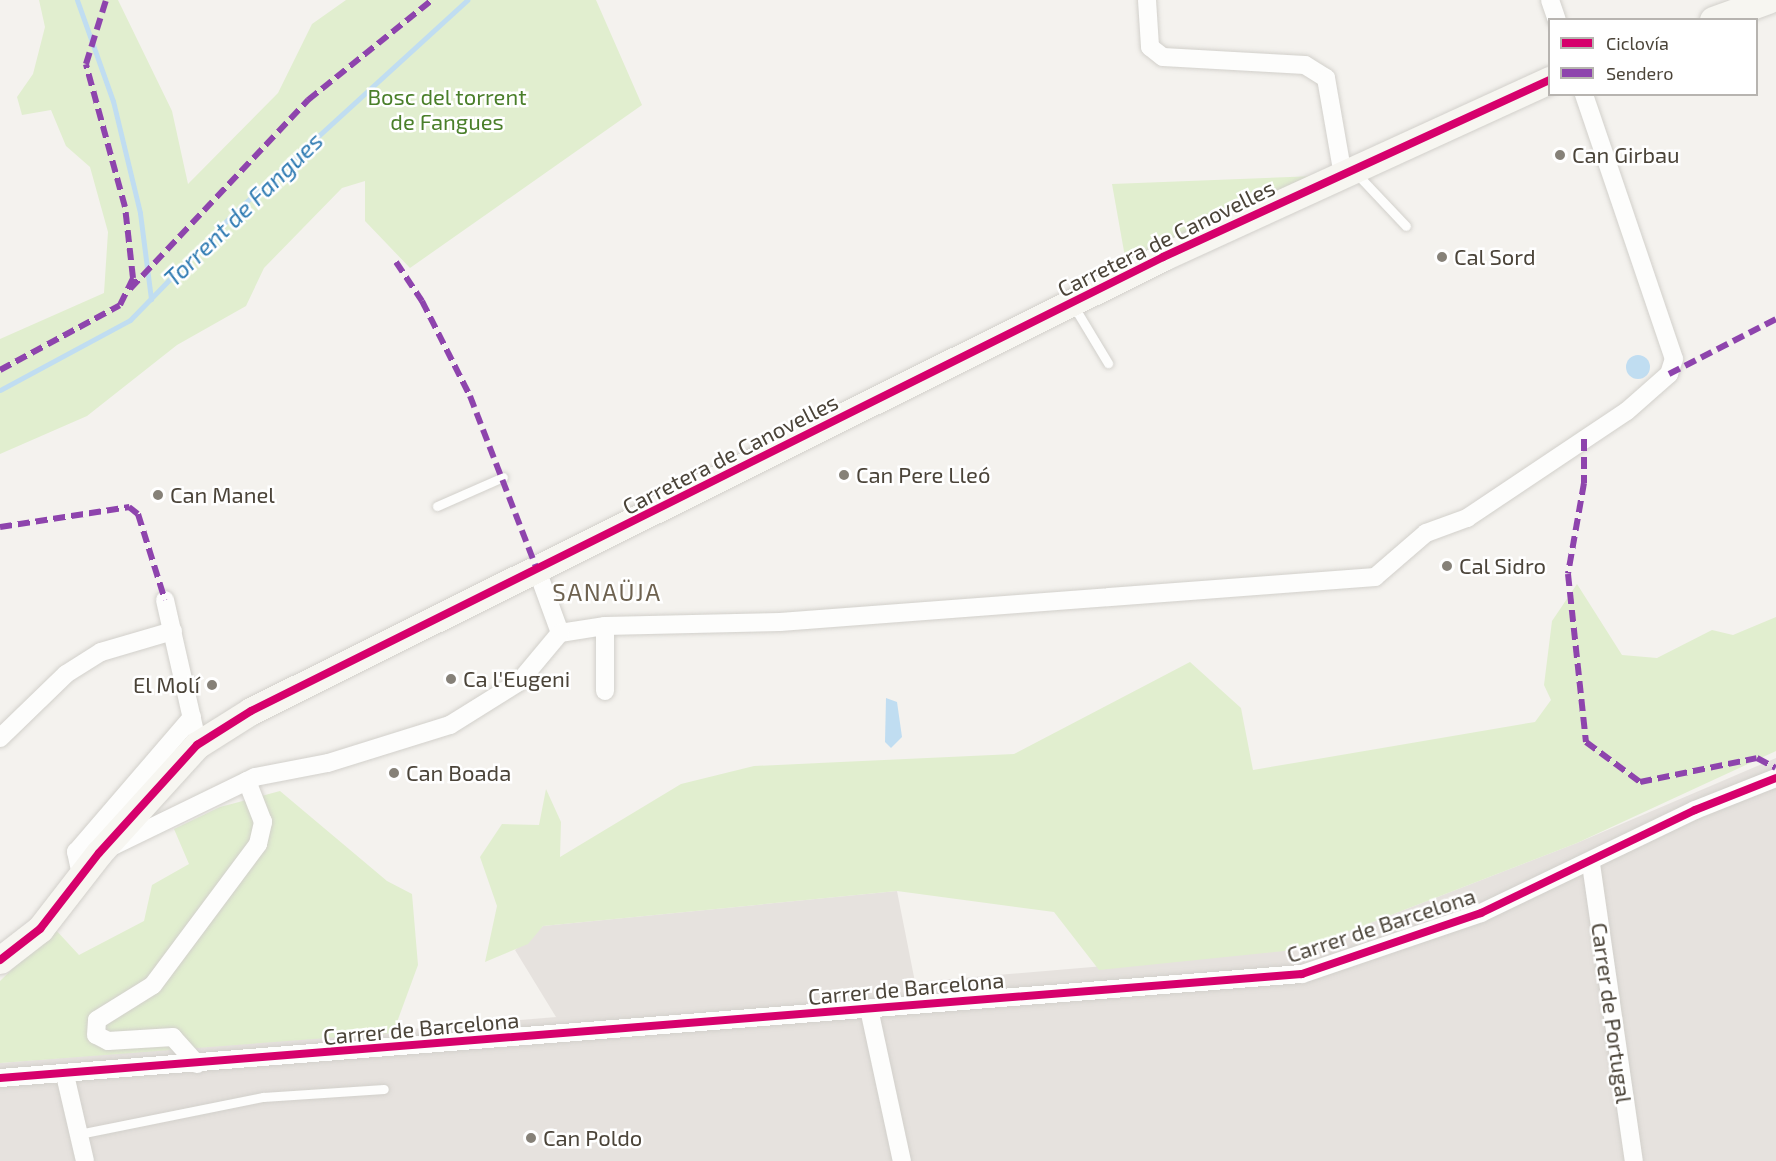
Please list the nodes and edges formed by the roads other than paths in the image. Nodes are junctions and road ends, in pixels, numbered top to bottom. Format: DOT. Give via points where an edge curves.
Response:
graph roads {
  1 [pos="1147,0"];
  2 [pos="1550,0"];
  3 [pos="1768,0"];
  4 [pos="1556,18"];
  5 [pos="1718,18"];
  6 [pos="1548,81"];
  7 [pos="1585,96"];
  8 [pos="1348,172"];
  9 [pos="1406,226"];
  10 [pos="1072,303"];
  11 [pos="1108,363"];
  12 [pos="503,477"];
  13 [pos="437,506"];
  14 [pos="537,570"];
  15 [pos="165,600"];
  16 [pos="604,626"];
  17 [pos="172,631"];
  18 [pos="560,633"];
  19 [pos="605,691"];
  20 [pos="30,708"];
  21 [pos="192,717"];
  22 [pos="0,719"];
  23 [pos="0,738"];
  24 [pos="197,745"];
  25 [pos="1776,778"];
  26 [pos="247,781"];
  27 [pos="99,852"];
  28 [pos="1591,864"];
  29 [pos="81,875"];
  30 [pos="0,960"];
  31 [pos="868,1010"];
  32 [pos="198,1064"];
  33 [pos="65,1075"];
  34 [pos="0,1078"];
  35 [pos="384,1089"];
  36 [pos="79,1134"];
  37 [pos="85,1161"];
  38 [pos="902,1161"];
  39 [pos="1634,1161"];
  1 -- 8 [label="street" via="1150,46 1163,57 1305,65 1326,78"];
  2 -- 4 [label="street"];
  3 -- 5 [label="street"];
  6 -- 8 [label="street, Carretera de Canovelles"];
  7 -- 16 [label="street" via="1674,359 1669,374 1627,411 1477,512 1426,533 1376,577 780,622"];
  8 -- 9 [label="lane"];
  8 -- 10 [label="street, Carretera de Canovelles"];
  10 -- 11 [label="lane"];
  10 -- 14 [label="street, Carretera de Canovelles"];
  12 -- 13 [label="lane"];
  14 -- 18 [label="street"];
  14 -- 24 [label="street, Carretera de Canovelles" via="251,711"];
  15 -- 17 [label="street"];
  16 -- 18 [label="street"];
  16 -- 19 [label="street"];
  17 -- 20 [label="street" via="101,652 66,674"];
  17 -- 21 [label="street"];
  18 -- 26 [label="street" via="519,682 450,725"];
  20 -- 22 [label="street"];
  20 -- 23 [label="street"];
  21 -- 24 [label="street"];
  21 -- 29 [label="street" via="76,852"];
  24 -- 27 [label="street, Carretera de Canovelles"];
  25 -- 28 [label="street, Carrer de Barcelona" via="1695,810"];
  26 -- 27 [label="street" via="157,829"];
  26 -- 32 [label="street" via="263,822 258,844 153,985 97,1020 96,1035 108,1041 172,1037"];
  27 -- 29 [label="street, Carretera de Canovelles"];
  28 -- 31 [label="street, Carrer de Barcelona" via="1481,913 1302,974"];
  28 -- 39 [label="street, Carrer de Portugal"];
  29 -- 30 [label="street, Carretera de Canovelles" via="40,928"];
  31 -- 32 [label="street, Carrer de Barcelona"];
  31 -- 38 [label="street"];
  32 -- 33 [label="street, Carrer de Barcelona"];
  33 -- 34 [label="street, Carrer de Barcelona"];
  33 -- 36 [label="street"];
  35 -- 36 [label="lane" via="263,1096"];
  36 -- 37 [label="street"];
}
